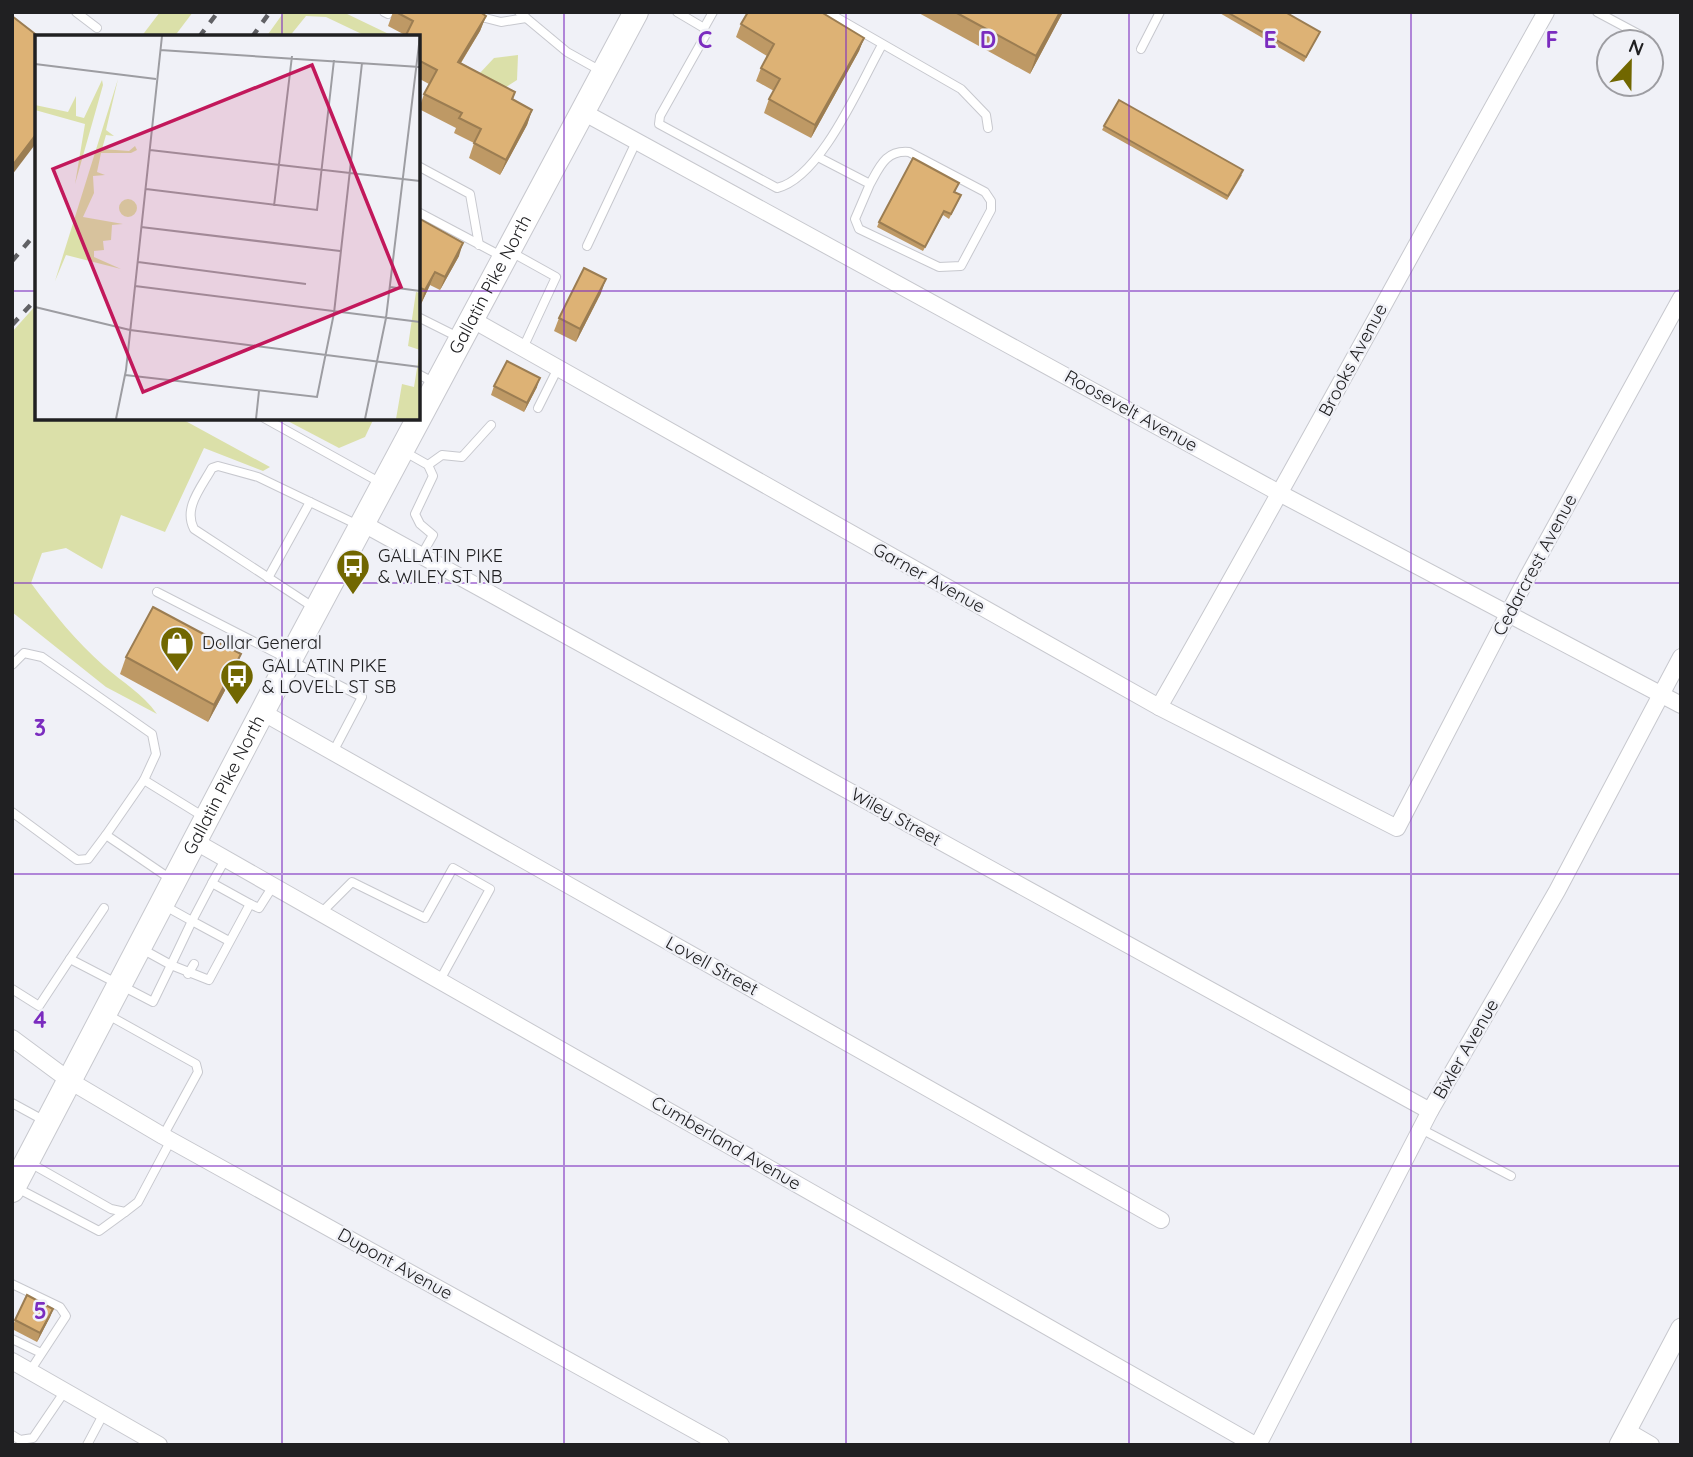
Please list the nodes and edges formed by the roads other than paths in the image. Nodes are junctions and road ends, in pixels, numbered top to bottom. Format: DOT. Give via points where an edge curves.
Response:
graph roads {
  1 [pos="76,12"];
  2 [pos="462,12"];
  3 [pos="636,12"];
  4 [pos="677,12"];
  5 [pos="713,12"];
  6 [pos="827,12"];
  7 [pos="1160,12"];
  8 [pos="1546,12"];
  9 [pos="1597,12"];
  10 [pos="523,15"];
  11 [pos="97,28"];
  12 [pos="704,28"];
  13 [pos="1627,28"];
  14 [pos="882,45"];
  15 [pos="1141,49"];
  16 [pos="604,73"];
  17 [pos="583,112"];
  18 [pos="988,128"];
  19 [pos="637,140"];
  20 [pos="818,157"];
  21 [pos="420,167"];
  22 [pos="870,184"];
  23 [pos="420,213"];
  24 [pos="479,245"];
  25 [pos="587,246"];
  26 [pos="508,255"];
  27 [pos="1681,298"];
  28 [pos="420,318"];
  29 [pos="468,330"];
  30 [pos="523,348"];
  31 [pos="558,368"];
  32 [pos="428,379"];
  33 [pos="420,401"];
  34 [pos="538,408"];
  35 [pos="268,420"];
  36 [pos="413,420"];
  37 [pos="491,425"];
  38 [pos="402,450"];
  39 [pos="428,464"];
  40 [pos="383,484"];
  41 [pos="1281,494"];
  42 [pos="310,502"];
  43 [pos="361,525"];
  44 [pos="421,556"];
  45 [pos="268,578"];
  46 [pos="157,592"];
  47 [pos="316,609"];
  48 [pos="1508,616"];
  49 [pos="1681,657"];
  50 [pos="289,661"];
  51 [pos="12,665"];
  52 [pos="1660,694"];
  53 [pos="1681,705"];
  54 [pos="1159,707"];
  55 [pos="262,712"];
  56 [pos="332,752"];
  57 [pos="144,780"];
  58 [pos="12,812"];
  59 [pos="208,819"];
  60 [pos="1391,825"];
  61 [pos="106,835"];
  62 [pos="196,842"];
  63 [pos="226,859"];
  64 [pos="175,882"];
  65 [pos="212,884"];
  66 [pos="273,886"];
  67 [pos="163,904"];
  68 [pos="250,904"];
  69 [pos="104,908"];
  70 [pos="321,913"];
  71 [pos="192,921"];
  72 [pos="211,932"];
  73 [pos="229,941"];
  74 [pos="206,942"];
  75 [pos="140,948"];
  76 [pos="70,959"];
  77 [pos="194,964"];
  78 [pos="171,965"];
  79 [pos="188,974"];
  80 [pos="440,980"];
  81 [pos="120,985"];
  82 [pos="12,989"];
  83 [pos="105,1013"];
  84 [pos="12,1038"];
  85 [pos="70,1081"];
  86 [pos="12,1103"];
  87 [pos="1430,1111"];
  88 [pos="48,1122"];
  89 [pos="1421,1129"];
  90 [pos="167,1138"];
  91 [pos="1511,1176"];
  92 [pos="17,1177"];
  93 [pos="125,1212"];
  94 [pos="1161,1220"];
  95 [pos="12,1284"];
  96 [pos="1681,1328"];
  97 [pos="12,1339"];
  98 [pos="41,1353"];
  99 [pos="12,1361"];
  100 [pos="30,1371"];
  101 [pos="65,1391"];
  102 [pos="104,1413"];
  103 [pos="12,1435"];
  104 [pos="1623,1438"];
  105 [pos="87,1445"];
  106 [pos="159,1445"];
  107 [pos="721,1445"];
  108 [pos="1256,1445"];
  109 [pos="1651,1445"];
  1 -- 11 [label="lane"];
  2 -- 10 [label="lane" via="501,22"];
  3 -- 16 [label="main road, Gallatin Pike North"];
  4 -- 12 [label="lane"];
  5 -- 12 [label="lane"];
  6 -- 14 [label="lane"];
  7 -- 15 [label="lane"];
  8 -- 41 [label="street, Brooks Avenue"];
  9 -- 13 [label="lane"];
  10 -- 16 [label="lane" via="567,52"];
  12 -- 20 [label="lane" via="705,36 659,124 778,188 797,180"];
  14 -- 18 [label="lane" via="961,89 986,115"];
  14 -- 20 [label="lane"];
  16 -- 17 [label="main road, Gallatin Pike North"];
  17 -- 19 [label="street, Roosevelt Avenue"];
  17 -- 26 [label="main road, Gallatin Pike North"];
  19 -- 25 [label="lane"];
  19 -- 41 [label="street, Roosevelt Avenue"];
  20 -- 22 [label="lane"];
  21 -- 24 [label="lane" via="470,194"];
  22 -- 22 [label="lane" via="855,219 859,229 939,267 961,265 991,210 985,191 909,152 896,151 884,158"];
  23 -- 24 [label="lane"];
  24 -- 26 [label="lane"];
  26 -- 29 [label="main road, Gallatin Pike North"];
  26 -- 30 [label="lane" via="556,277"];
  27 -- 48 [label="street, Cedarcrest Avenue"];
  28 -- 29 [label="lane"];
  29 -- 30 [label="street, Garner Avenue"];
  29 -- 32 [label="main road, Gallatin Pike North"];
  30 -- 31 [label="street, Garner Avenue"];
  31 -- 34 [label="lane"];
  31 -- 54 [label="street, Garner Avenue"];
  32 -- 33 [label="main road, Gallatin Pike North"];
  35 -- 40 [label="lane"];
  36 -- 38 [label="main road, Gallatin Pike North"];
  37 -- 39 [label="lane" via="462,457 442,455"];
  38 -- 39 [label="lane"];
  38 -- 40 [label="main road, Gallatin Pike North"];
  39 -- 44 [label="lane" via="433,476 415,514 433,535"];
  40 -- 43 [label="main road, Gallatin Pike North"];
  41 -- 48 [label="street, Roosevelt Avenue"];
  41 -- 54 [label="street, Brooks Avenue"];
  42 -- 43 [label="lane"];
  42 -- 45 [label="lane"];
  42 -- 45 [label="lane" via="258,477 212,468 189,510 194,529"];
  43 -- 44 [label="street, Wiley Street"];
  43 -- 47 [label="main road, Gallatin Pike North"];
  44 -- 87 [label="street, Wiley Street"];
  45 -- 47 [label="lane"];
  46 -- 50 [label="lane"];
  47 -- 50 [label="main road, Gallatin Pike North"];
  48 -- 52 [label="street, Roosevelt Avenue"];
  48 -- 60 [label="street, Cedarcrest Avenue" via="1397,828"];
  49 -- 52 [label="street, Bixler Avenue"];
  50 -- 55 [label="main road, Gallatin Pike North"];
  50 -- 56 [label="lane" via="362,696"];
  51 -- 57 [label="lane" via="24,653 42,657 152,734 156,754"];
  52 -- 53 [label="street, Roosevelt Avenue"];
  52 -- 87 [label="street, Bixler Avenue" via="1557,891"];
  54 -- 60 [label="street, Garner Avenue"];
  55 -- 56 [label="street, Lovell Street"];
  55 -- 59 [label="main road, Gallatin Pike North"];
  56 -- 94 [label="street, Lovell Street"];
  57 -- 59 [label="lane"];
  57 -- 61 [label="lane"];
  58 -- 61 [label="lane" via="77,860 88,859"];
  59 -- 62 [label="main road, Gallatin Pike North"];
  61 -- 64 [label="lane"];
  62 -- 63 [label="street, Cumberland Avenue"];
  62 -- 64 [label="main road, Gallatin Pike North"];
  63 -- 65 [label="lane"];
  63 -- 66 [label="street, Cumberland Avenue"];
  64 -- 67 [label="main road, Gallatin Pike North"];
  65 -- 68 [label="lane"];
  65 -- 71 [label="lane"];
  66 -- 68 [label="lane" via="259,908"];
  66 -- 70 [label="street, Cumberland Avenue"];
  67 -- 71 [label="lane"];
  67 -- 75 [label="main road, Gallatin Pike North"];
  68 -- 73 [label="lane"];
  69 -- 76 [label="lane"];
  70 -- 80 [label="street, Cumberland Avenue"];
  70 -- 80 [label="lane" via="352,882 425,918 453,868 463,873 491,889"];
  71 -- 72 [label="lane"];
  71 -- 78 [label="lane"];
  72 -- 73 [label="lane"];
  72 -- 74 [label="lane"];
  73 -- 79 [label="lane" via="209,980"];
  75 -- 78 [label="lane"];
  75 -- 81 [label="main road, Gallatin Pike North"];
  76 -- 81 [label="lane"];
  76 -- 82 [label="lane" via="39,1006"];
  77 -- 79 [label="lane"];
  78 -- 79 [label="lane"];
  78 -- 81 [label="lane" via="153,1002"];
  80 -- 108 [label="street, Cumberland Avenue"];
  81 -- 83 [label="main road, Gallatin Pike North"];
  83 -- 85 [label="main road, Gallatin Pike North"];
  83 -- 90 [label="lane" via="196,1064 198,1072"];
  84 -- 85 [label="street, Dupont Avenue"];
  85 -- 88 [label="main road, Gallatin Pike North"];
  85 -- 90 [label="street, Dupont Avenue"];
  86 -- 88 [label="lane"];
  87 -- 89 [label="street, Bixler Avenue"];
  88 -- 92 [label="main road, Gallatin Pike North"];
  89 -- 91 [label="lane"];
  89 -- 108 [label="street, Bixler Avenue"];
  90 -- 93 [label="lane" via="138,1202"];
  90 -- 107 [label="street, Dupont Avenue"];
  92 -- 93 [label="lane"];
  92 -- 93 [label="lane" via="99,1231"];
  95 -- 98 [label="lane" via="60,1307 65,1316"];
  96 -- 104 [label="street"];
  97 -- 98 [label="lane"];
  98 -- 100 [label="lane"];
  99 -- 100 [label="street"];
  100 -- 101 [label="street"];
  101 -- 102 [label="street"];
  101 -- 103 [label="lane" via="33,1438 20,1440"];
  102 -- 105 [label="lane"];
  102 -- 106 [label="street"];
  104 -- 109 [label="street"];
}
